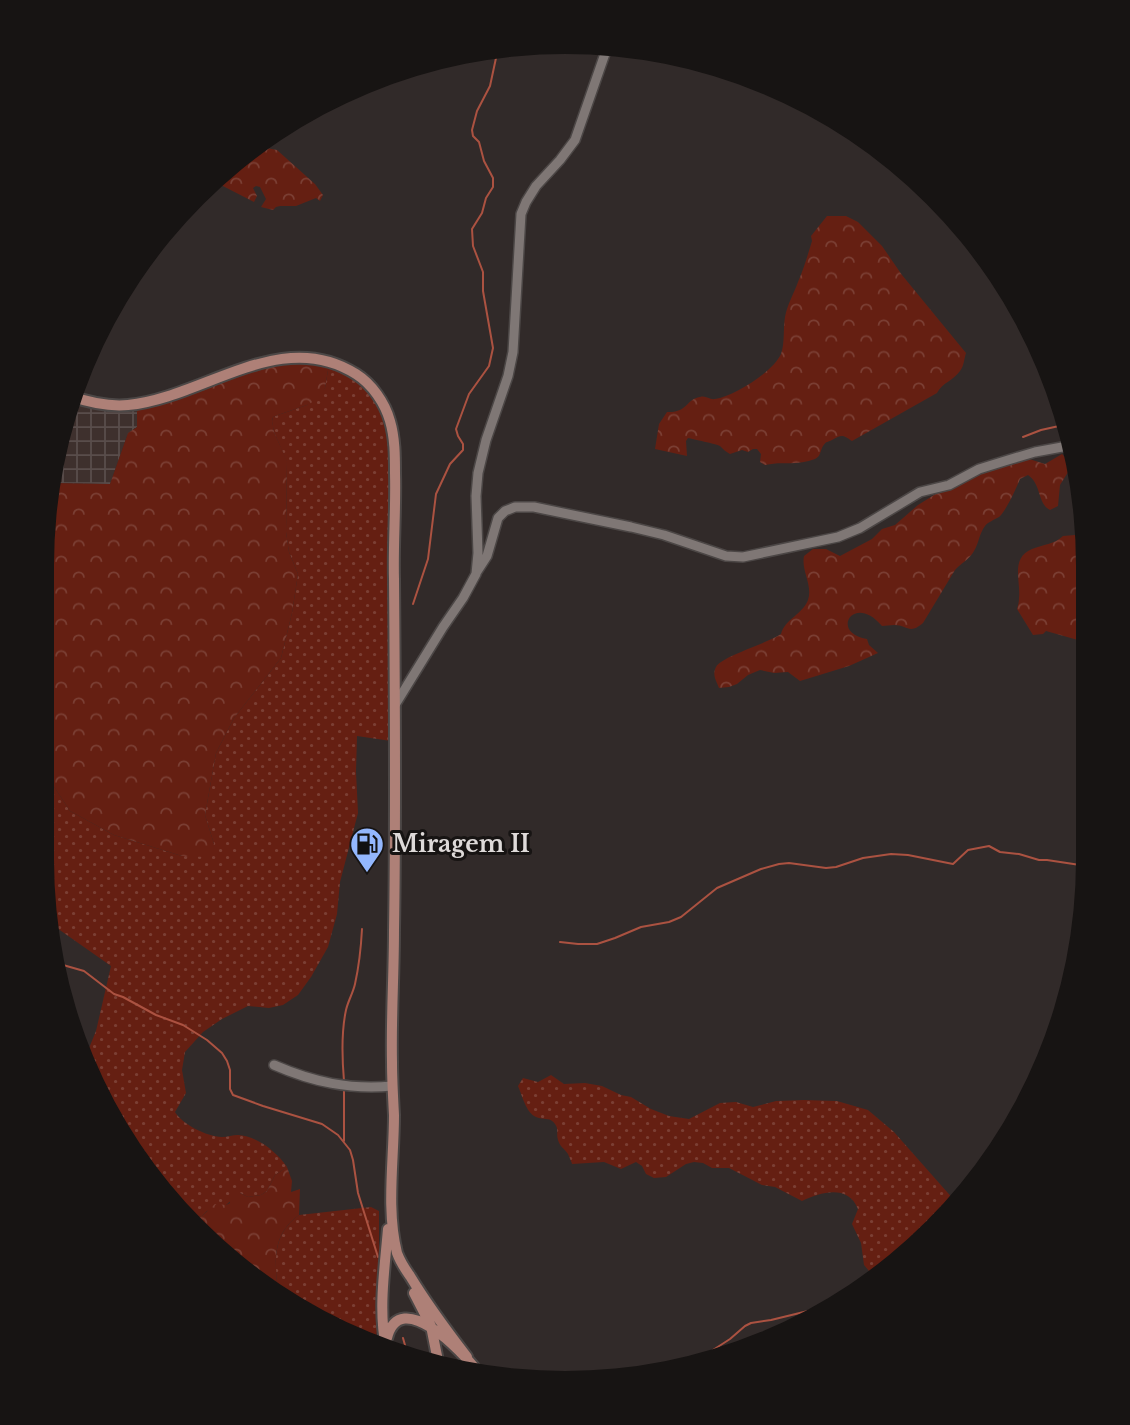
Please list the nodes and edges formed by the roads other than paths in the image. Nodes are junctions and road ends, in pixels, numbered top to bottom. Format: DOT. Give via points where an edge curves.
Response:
graph roads {
  1 [pos="604,56"];
  2 [pos="81,400"];
  3 [pos="1062,447"];
  4 [pos="476,574"];
  5 [pos="395,705"];
  6 [pos="274,1065"];
  7 [pos="392,1086"];
  8 [pos="392,1206"];
  9 [pos="398,1258"];
  10 [pos="430,1326"];
  11 [pos="384,1337"];
  12 [pos="387,1338"];
  13 [pos="436,1354"];
  14 [pos="467,1357"];
  15 [pos="470,1362"];
  1 -- 4 [label="street" via="575,139 536,186 521,214 512,361 478,473"];
  2 -- 5 [label="main road" via="127,406 163,399 253,365 298,357 334,363 367,382 390,418 394,439"];
  3 -- 4 [label="street" via="979,469 949,485 920,492 838,537 743,557 631,527 515,507 498,518"];
  4 -- 5 [label="street"];
  5 -- 7 [label="main road"];
  6 -- 7 [label="street" via="337,1085"];
  7 -- 8 [label="main road"];
  8 -- 9 [label="main road"];
  8 -- 11 [label="main road"];
  9 -- 10 [label="main road"];
  9 -- 14 [label="main road"];
  10 -- 12 [label="main road" via="402,1320 389,1329"];
  10 -- 13 [label="main road"];
  10 -- 14 [label="main road"];
  14 -- 15 [label="main road"];
}
